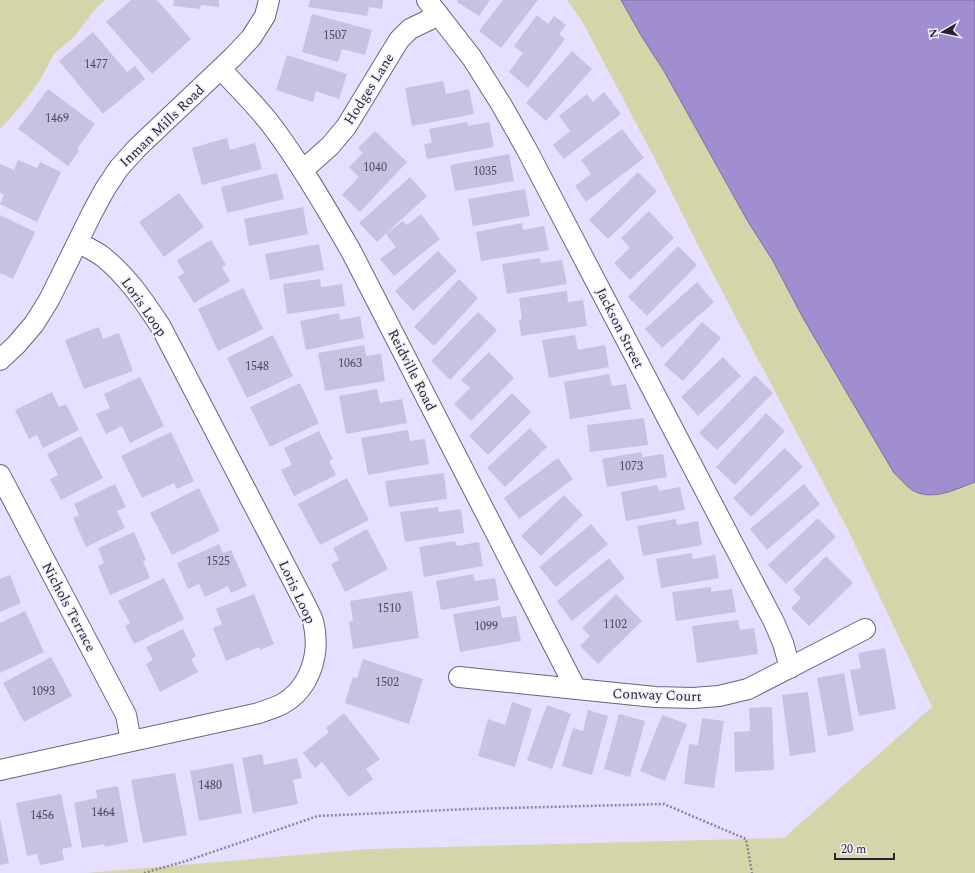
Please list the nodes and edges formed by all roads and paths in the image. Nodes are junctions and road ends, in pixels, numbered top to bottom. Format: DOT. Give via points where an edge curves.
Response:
graph roads {
  1 [pos="269,0"];
  2 [pos="427,0"];
  3 [pos="439,15"];
  4 [pos="221,69"];
  5 [pos="303,170"];
  6 [pos="78,242"];
  7 [pos="0,360"];
  8 [pos="0,475"];
  9 [pos="865,629"];
  10 [pos="790,668"];
  11 [pos="459,677"];
  12 [pos="576,689"];
  13 [pos="131,741"];
  14 [pos="0,770"];
  15 [pos="144,873"];
  16 [pos="752,873"];
  1 -- 4 [label="street, Inman Mills Road" via="265,16 252,38"];
  2 -- 3 [label="street, Jackson Street"];
  3 -- 5 [label="street, Hodges Lane" via="410,29 399,40 346,127 330,146"];
  3 -- 10 [label="street, Jackson Street" via="502,104 527,150 774,622"];
  4 -- 5 [label="street, Reidville Road" via="271,125"];
  4 -- 6 [label="street, Inman Mills Road" via="119,168"];
  5 -- 12 [label="street, Reidville Road" via="351,251"];
  6 -- 7 [label="street, Inman Mills Road" via="34,324"];
  6 -- 13 [label="street, Loris Loop" via="117,269 138,292 161,327 301,596 313,621 316,642 312,668 305,682 301,689 282,704 259,713"];
  8 -- 13 [label="street, Nichols Terrace" via="126,715"];
  9 -- 10 [label="street, Conway Court"];
  10 -- 12 [label="street, Conway Court" via="748,689 718,696 655,697"];
  11 -- 12 [label="street, Conway Court"];
  13 -- 14 [label="street, Loris Loop"];
  15 -- 16 [label="path" via="318,816 664,804 746,839"];
}
